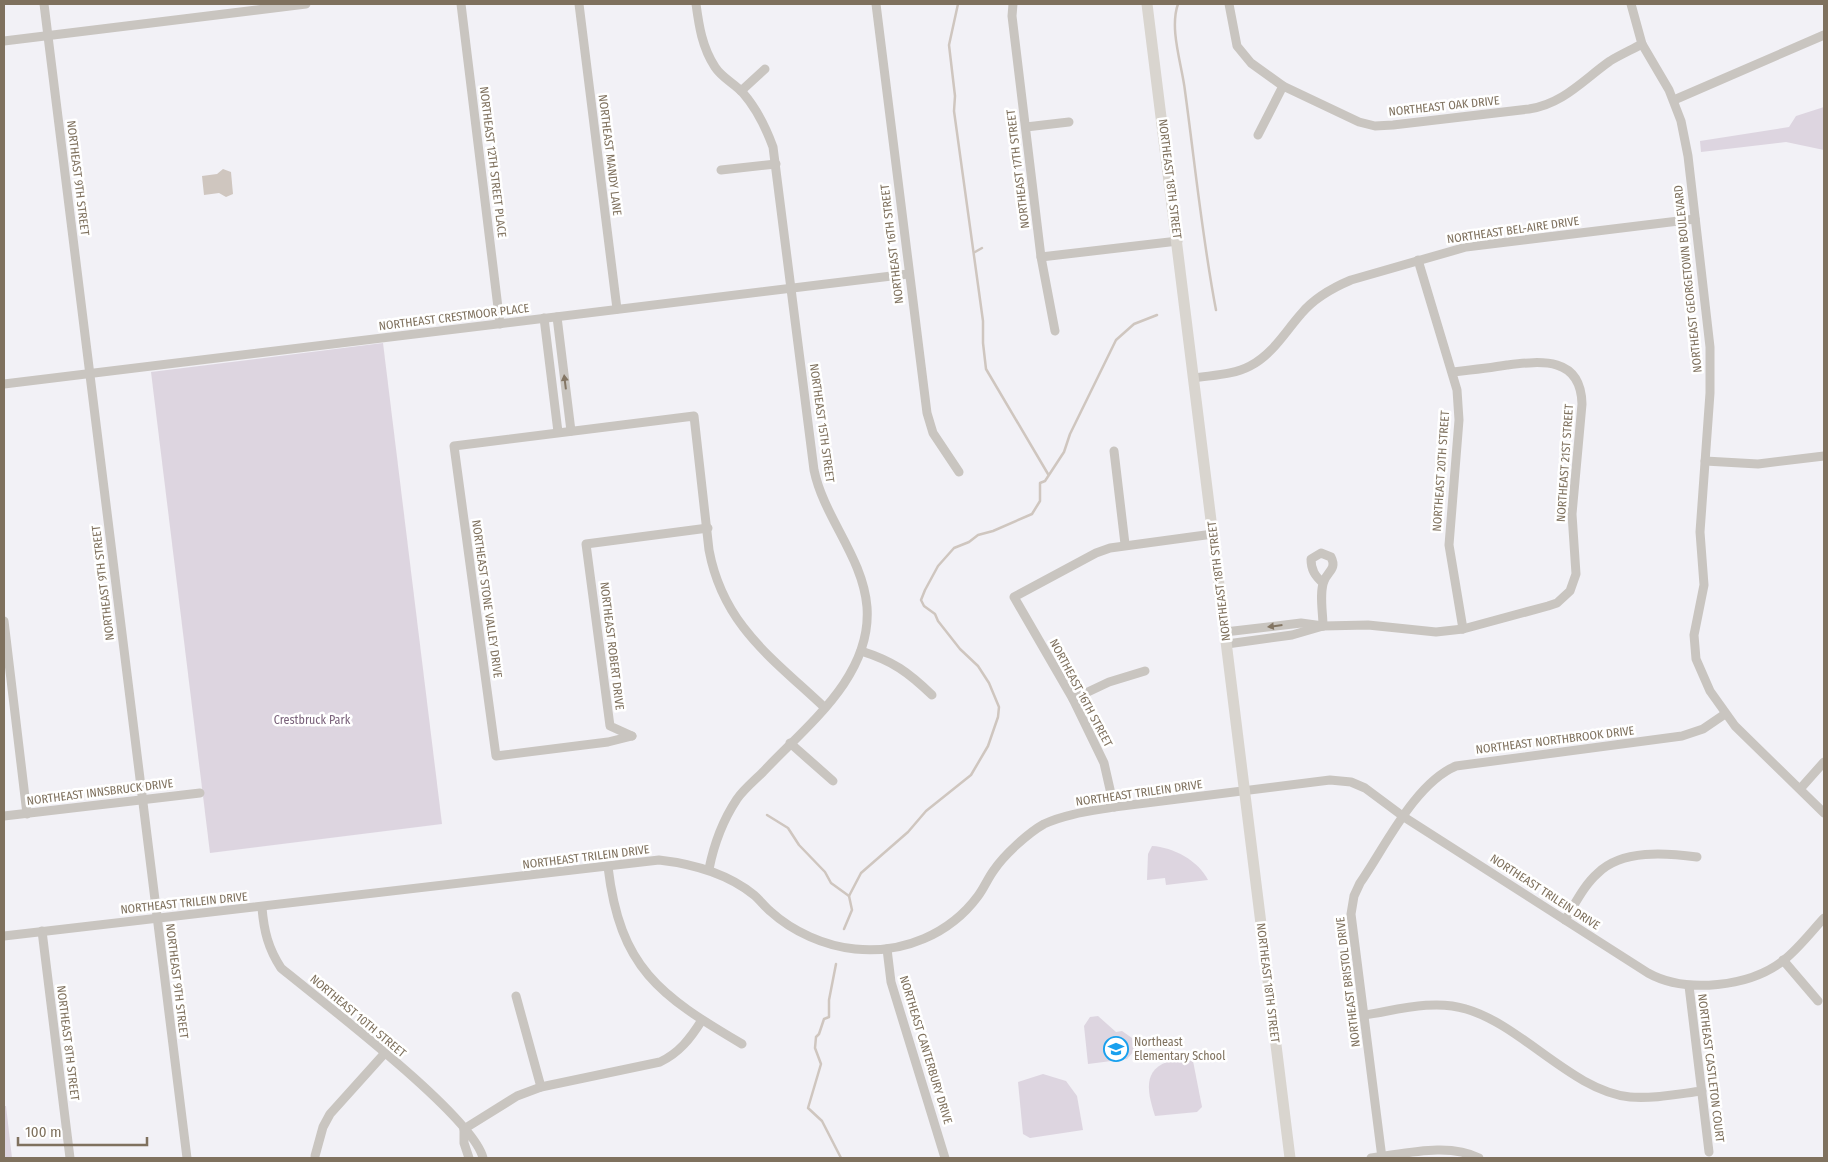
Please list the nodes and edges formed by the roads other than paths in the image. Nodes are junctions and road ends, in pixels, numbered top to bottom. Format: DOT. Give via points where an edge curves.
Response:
graph roads {
  1 [pos="44,4"];
  2 [pos="306,4"];
  3 [pos="461,4"];
  4 [pos="579,4"];
  5 [pos="696,4"];
  6 [pos="876,4"];
  7 [pos="1013,4"];
  8 [pos="1147,4"];
  9 [pos="1229,4"];
  10 [pos="1630,4"];
  11 [pos="1824,35"];
  12 [pos="48,36"];
  13 [pos="4,41"];
  14 [pos="1642,44"];
  15 [pos="765,69"];
  16 [pos="1284,86"];
  17 [pos="741,91"];
  18 [pos="1674,100"];
  19 [pos="1069,122"];
  20 [pos="1026,128"];
  21 [pos="1258,135"];
  22 [pos="776,164"];
  23 [pos="721,170"];
  24 [pos="1695,219"];
  25 [pos="1178,241"];
  26 [pos="1041,257"];
  27 [pos="1418,260"];
  28 [pos="908,274"];
  29 [pos="792,288"];
  30 [pos="617,309"];
  31 [pos="558,317"];
  32 [pos="544,318"];
  33 [pos="500,324"];
  34 [pos="1055,331"];
  35 [pos="1453,372"];
  36 [pos="90,373"];
  37 [pos="1194,378"];
  38 [pos="4,384"];
  39 [pos="571,430"];
  40 [pos="558,432"];
  41 [pos="1114,451"];
  42 [pos="1824,456"];
  43 [pos="1705,461"];
  44 [pos="959,472"];
  45 [pos="708,528"];
  46 [pos="1213,534"];
  47 [pos="1125,544"];
  48 [pos="1323,583"];
  49 [pos="4,621"];
  50 [pos="1324,626"];
  51 [pos="1463,629"];
  52 [pos="1225,632"];
  53 [pos="1227,644"];
  54 [pos="861,651"];
  55 [pos="1145,671"];
  56 [pos="932,695"];
  57 [pos="1073,700"];
  58 [pos="824,708"];
  59 [pos="1725,714"];
  60 [pos="610,726"];
  61 [pos="608,742"];
  62 [pos="790,744"];
  63 [pos="1824,762"];
  64 [pos="833,781"];
  65 [pos="1800,789"];
  66 [pos="1245,791"];
  67 [pos="200,793"];
  68 [pos="142,800"];
  69 [pos="1114,806"];
  70 [pos="1824,813"];
  71 [pos="26,814"];
  72 [pos="4,816"];
  73 [pos="1404,817"];
  74 [pos="1697,857"];
  75 [pos="608,867"];
  76 [pos="709,869"];
  77 [pos="262,908"];
  78 [pos="156,918"];
  79 [pos="1824,918"];
  80 [pos="1565,920"];
  81 [pos="42,931"];
  82 [pos="4,936"];
  83 [pos="887,949"];
  84 [pos="1784,960"];
  85 [pos="1689,986"];
  86 [pos="516,996"];
  87 [pos="1818,1001"];
  88 [pos="1364,1015"];
  89 [pos="702,1020"];
  90 [pos="742,1044"];
  91 [pos="384,1054"];
  92 [pos="540,1087"];
  93 [pos="1702,1091"];
  94 [pos="464,1129"];
  95 [pos="1709,1152"];
  96 [pos="315,1156"];
  97 [pos="70,1158"];
  98 [pos="187,1158"];
  99 [pos="468,1158"];
  100 [pos="483,1158"];
  101 [pos="945,1158"];
  102 [pos="1290,1158"];
  103 [pos="1371,1158"];
  104 [pos="1382,1158"];
  105 [pos="1479,1158"];
  1 -- 12 [label="street, NORTHEAST 9TH STREET"];
  2 -- 12 [label="street"];
  3 -- 33 [label="street, NORTHEAST 12TH STREET PLACE"];
  4 -- 30 [label="street, NORTHEAST MANDY LANE"];
  5 -- 17 [label="street, NORTHEAST 15TH STREET" via="705,48 721,74"];
  6 -- 28 [label="street, NORTHEAST 16TH STREET"];
  7 -- 20 [label="street, NORTHEAST 17TH STREET"];
  8 -- 25 [label="main road, NORTHEAST 18TH STREET"];
  9 -- 16 [label="street, NORTHEAST OAK DRIVE" via="1234,39 1240,52"];
  10 -- 14 [label="street, NORTHEAST GEORGETOWN BOULEVARD"];
  11 -- 18 [label="street"];
  12 -- 13 [label="street"];
  12 -- 36 [label="street, NORTHEAST 9TH STREET"];
  14 -- 16 [label="street, NORTHEAST OAK DRIVE" via="1549,105 1427,122 1375,126 1331,110"];
  14 -- 18 [label="street, NORTHEAST GEORGETOWN BOULEVARD"];
  15 -- 17 [label="street"];
  16 -- 21 [label="street"];
  17 -- 22 [label="street, NORTHEAST 15TH STREET" via="765,125"];
  18 -- 24 [label="street, NORTHEAST GEORGETOWN BOULEVARD" via="1688,156"];
  19 -- 20 [label="street"];
  20 -- 26 [label="street, NORTHEAST 17TH STREET"];
  22 -- 23 [label="street"];
  22 -- 29 [label="street, NORTHEAST 15TH STREET"];
  24 -- 27 [label="street, NORTHEAST BEL-AIRE DRIVE" via="1466,247"];
  24 -- 43 [label="street, NORTHEAST GEORGETOWN BOULEVARD" via="1711,368"];
  25 -- 26 [label="street"];
  25 -- 37 [label="main road, NORTHEAST 18TH STREET"];
  26 -- 34 [label="street, NORTHEAST 17TH STREET"];
  27 -- 35 [label="street, NORTHEAST 20TH STREET"];
  27 -- 37 [label="street, NORTHEAST BEL-AIRE DRIVE" via="1351,280 1324,293 1302,312 1269,353 1249,366"];
  28 -- 29 [label="street, NORTHEAST CRESTMOOR PLACE"];
  28 -- 44 [label="street, NORTHEAST 16TH STREET" via="927,413 933,433"];
  29 -- 30 [label="street, NORTHEAST CRESTMOOR PLACE"];
  29 -- 54 [label="street, NORTHEAST 15TH STREET" via="816,480 854,560 865,594 867,624"];
  30 -- 31 [label="street, NORTHEAST CRESTMOOR PLACE"];
  31 -- 32 [label="street, NORTHEAST CRESTMOOR PLACE"];
  39 -- 31 [label="street, one-way"];
  32 -- 33 [label="street, NORTHEAST CRESTMOOR PLACE"];
  32 -- 40 [label="street"];
  33 -- 36 [label="street, NORTHEAST CRESTMOOR PLACE"];
  35 -- 51 [label="street, NORTHEAST 20TH STREET" via="1459,420 1449,545"];
  35 -- 51 [label="street, NORTHEAST 21ST STREET" via="1550,362 1568,370 1582,395 1572,514 1576,564 1570,591 1557,603"];
  36 -- 38 [label="street, NORTHEAST CRESTMOOR PLACE"];
  36 -- 68 [label="street, NORTHEAST 9TH STREET"];
  37 -- 46 [label="main road, NORTHEAST 18TH STREET"];
  39 -- 40 [label="street"];
  39 -- 45 [label="street" via="694,416"];
  40 -- 61 [label="street, NORTHEAST STONE VALLEY DRIVE" via="454,446 496,756"];
  41 -- 47 [label="street"];
  42 -- 43 [label="street" via="1758,464"];
  43 -- 59 [label="street, NORTHEAST GEORGETOWN BOULEVARD" via="1700,532 1704,585 1695,623 1694,646 1701,673"];
  45 -- 58 [label="street" via="713,568 734,617 757,644"];
  45 -- 60 [label="street, NORTHEAST ROBERT DRIVE" via="586,544"];
  46 -- 47 [label="street"];
  46 -- 52 [label="main road, NORTHEAST 18TH STREET"];
  47 -- 57 [label="street, NORTHEAST 16TH STREET" via="1096,553 1014,596"];
  48 -- 50 [label="street"];
  49 -- 71 [label="street"];
  50 -- 51 [label="street" via="1368,625 1414,631"];
  50 -- 52 [label="street, one-way" via="1302,623"];
  50 -- 53 [label="street" via="1292,635"];
  52 -- 53 [label="main road, NORTHEAST 18TH STREET"];
  53 -- 66 [label="main road, NORTHEAST 18TH STREET"];
  54 -- 56 [label="street" via="903,668"];
  54 -- 58 [label="street, NORTHEAST 15TH STREET" via="846,682"];
  55 -- 57 [label="street" via="1109,682"];
  57 -- 69 [label="street, NORTHEAST 16TH STREET" via="1104,763"];
  58 -- 62 [label="street, NORTHEAST 15TH STREET"];
  59 -- 65 [label="street, NORTHEAST GEORGETOWN BOULEVARD"];
  59 -- 73 [label="street, NORTHEAST NORTHBROOK DRIVE" via="1703,729 1682,736 1456,766 1443,771 1430,782"];
  60 -- 61 [label="street"];
  60 -- 61 [label="street, NORTHEAST ROBERT DRIVE" via="632,736"];
  62 -- 64 [label="street"];
  62 -- 76 [label="street, NORTHEAST 15TH STREET" via="737,800 724,821"];
  63 -- 65 [label="street"];
  65 -- 70 [label="street, NORTHEAST GEORGETOWN BOULEVARD"];
  66 -- 69 [label="street, NORTHEAST TRILEIN DRIVE"];
  66 -- 73 [label="street, NORTHEAST TRILEIN DRIVE" via="1330,780 1351,782 1365,788"];
  66 -- 102 [label="main road, NORTHEAST 18TH STREET"];
  67 -- 68 [label="street, NORTHEAST INNSBRUCK DRIVE"];
  68 -- 71 [label="street, NORTHEAST INNSBRUCK DRIVE"];
  68 -- 78 [label="street, NORTHEAST 9TH STREET"];
  69 -- 83 [label="street, NORTHEAST TRILEIN DRIVE" via="1044,825 994,869 978,895 950,926"];
  71 -- 72 [label="street, NORTHEAST INNSBRUCK DRIVE"];
  73 -- 80 [label="street, NORTHEAST TRILEIN DRIVE"];
  73 -- 88 [label="street, NORTHEAST BRISTOL DRIVE" via="1354,896 1351,914"];
  74 -- 80 [label="street" via="1675,854 1631,857 1608,865 1592,879"];
  75 -- 76 [label="street, NORTHEAST TRILEIN DRIVE" via="660,860"];
  75 -- 77 [label="street, NORTHEAST TRILEIN DRIVE"];
  75 -- 89 [label="street" via="618,923 629,949 648,976 672,1000"];
  76 -- 83 [label="street, NORTHEAST TRILEIN DRIVE" via="754,895 792,928 824,943 854,949"];
  77 -- 78 [label="street, NORTHEAST TRILEIN DRIVE"];
  77 -- 91 [label="street, NORTHEAST 10TH STREET" via="266,938 281,968"];
  78 -- 81 [label="street, NORTHEAST TRILEIN DRIVE"];
  78 -- 98 [label="street, NORTHEAST 9TH STREET"];
  79 -- 84 [label="street, NORTHEAST TRILEIN DRIVE"];
  80 -- 85 [label="street, NORTHEAST TRILEIN DRIVE" via="1659,980"];
  81 -- 82 [label="street, NORTHEAST TRILEIN DRIVE"];
  81 -- 97 [label="street, NORTHEAST 8TH STREET"];
  83 -- 101 [label="street, NORTHEAST CANTERBURY DRIVE" via="891,982"];
  84 -- 85 [label="street, NORTHEAST TRILEIN DRIVE" via="1769,970 1741,980"];
  84 -- 87 [label="street"];
  85 -- 93 [label="street, NORTHEAST CASTLETON COURT"];
  86 -- 92 [label="street"];
  88 -- 93 [label="street" via="1437,1005 1466,1008 1493,1020 1587,1082 1614,1094 1642,1098"];
  88 -- 104 [label="street, NORTHEAST BRISTOL DRIVE"];
  89 -- 90 [label="street"];
  89 -- 92 [label="street" via="675,1055 660,1062"];
  91 -- 94 [label="street, NORTHEAST 10TH STREET" via="445,1106"];
  91 -- 96 [label="street" via="330,1114"];
  92 -- 94 [label="street" via="517,1096"];
  93 -- 95 [label="street, NORTHEAST CASTLETON COURT"];
  94 -- 99 [label="street"];
  94 -- 100 [label="street, NORTHEAST 10TH STREET"];
  103 -- 104 [label="street"];
  104 -- 105 [label="street" via="1455,1150"];
}
